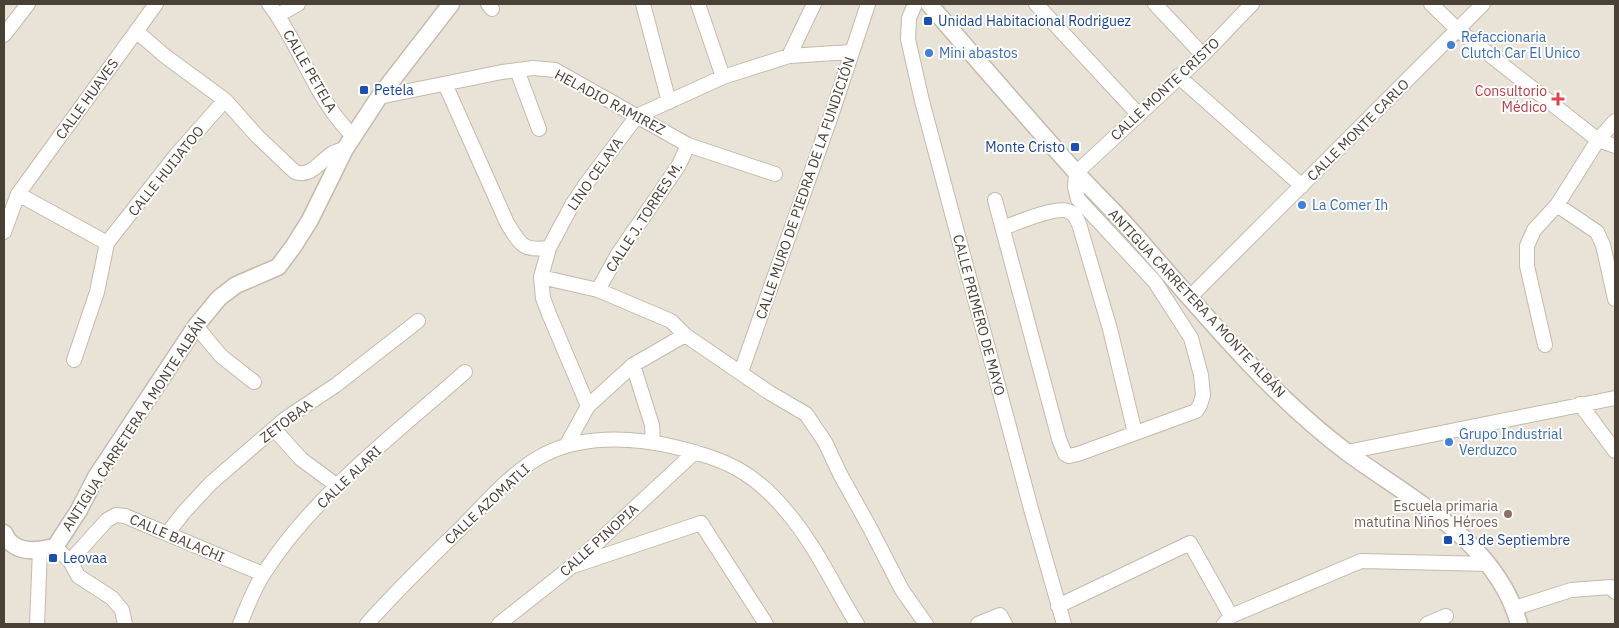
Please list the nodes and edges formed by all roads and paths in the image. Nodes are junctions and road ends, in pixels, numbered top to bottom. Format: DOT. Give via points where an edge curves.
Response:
graph roads {
  1 [pos="28,4"];
  2 [pos="156,4"];
  3 [pos="269,4"];
  4 [pos="298,4"];
  5 [pos="451,4"];
  6 [pos="643,4"];
  7 [pos="698,4"];
  8 [pos="814,4"];
  9 [pos="868,4"];
  10 [pos="915,4"];
  11 [pos="929,4"];
  12 [pos="1036,4"];
  13 [pos="1155,4"];
  14 [pos="1252,4"];
  15 [pos="1431,4"];
  16 [pos="1483,4"];
  17 [pos="278,15"];
  18 [pos="1457,29"];
  19 [pos="136,31"];
  20 [pos="4,35"];
  21 [pos="851,52"];
  22 [pos="1203,55"];
  23 [pos="789,56"];
  24 [pos="517,70"];
  25 [pos="1178,76"];
  26 [pos="723,77"];
  27 [pos="445,84"];
  28 [pos="379,97"];
  29 [pos="225,100"];
  30 [pos="669,102"];
  31 [pos="1139,115"];
  32 [pos="637,116"];
  33 [pos="1615,121"];
  34 [pos="539,129"];
  35 [pos="1598,140"];
  36 [pos="349,143"];
  37 [pos="688,145"];
  38 [pos="1615,146"];
  39 [pos="1076,173"];
  40 [pos="775,174"];
  41 [pos="1302,186"];
  42 [pos="18,194"];
  43 [pos="995,200"];
  44 [pos="1557,204"];
  45 [pos="4,205"];
  46 [pos="1003,228"];
  47 [pos="4,232"];
  48 [pos="107,243"];
  49 [pos="1609,247"];
  50 [pos="549,248"];
  51 [pos="541,277"];
  52 [pos="598,290"];
  53 [pos="1190,298"];
  54 [pos="1615,299"];
  55 [pos="418,321"];
  56 [pos="196,326"];
  57 [pos="685,335"];
  58 [pos="1545,345"];
  59 [pos="74,360"];
  60 [pos="633,365"];
  61 [pos="465,372"];
  62 [pos="741,372"];
  63 [pos="254,382"];
  64 [pos="1615,398"];
  65 [pos="1580,404"];
  66 [pos="588,406"];
  67 [pos="274,429"];
  68 [pos="1135,433"];
  69 [pos="653,442"];
  70 [pos="566,446"];
  71 [pos="1615,451"];
  72 [pos="695,452"];
  73 [pos="1347,452"];
  74 [pos="336,485"];
  75 [pos="4,533"];
  76 [pos="167,534"];
  77 [pos="603,538"];
  78 [pos="47,548"];
  79 [pos="612,553"];
  80 [pos="70,561"];
  81 [pos="1489,564"];
  82 [pos="571,567"];
  83 [pos="263,574"];
  84 [pos="1615,592"];
  85 [pos="1058,606"];
  86 [pos="1515,608"];
  87 [pos="1446,616"];
  88 [pos="1003,619"];
  89 [pos="1228,620"];
  90 [pos="37,624"];
  91 [pos="125,624"];
  92 [pos="240,624"];
  93 [pos="367,624"];
  94 [pos="499,624"];
  95 [pos="766,624"];
  96 [pos="857,624"];
  97 [pos="926,624"];
  98 [pos="978,624"];
  99 [pos="1064,624"];
  100 [pos="1427,624"];
  101 [pos="1519,624"];
  1 -- 20 [label="street"];
  2 -- 19 [label="street, CALLE HUAVES"];
  3 -- 17 [label="street, CALLE PETELA"];
  4 -- 17 [label="street"];
  5 -- 28 [label="street, ANTIGUA CARRETERA A MONTE ALBÁN"];
  6 -- 30 [label="street"];
  7 -- 26 [label="street"];
  8 -- 23 [label="street"];
  9 -- 21 [label="street, CALLE MURO DE PIEDRA DE LA FUNDICIÓN"];
  10 -- 85 [label="street, CALLE PRIMERO DE MAYO" via="909,18 908,39 922,102"];
  11 -- 39 [label="street, ANTIGUA CARRETERA A MONTE ALBÁN"];
  12 -- 31 [label="street"];
  13 -- 22 [label="street"];
  14 -- 22 [label="street, CALLE MONTE CRISTO"];
  15 -- 18 [label="street"];
  16 -- 18 [label="street, CALLE MONTE CARLO"];
  17 -- 36 [label="street, CALLE PETELA"];
  18 -- 35 [label="street"];
  18 -- 41 [label="street, CALLE MONTE CARLO"];
  19 -- 29 [label="street"];
  19 -- 42 [label="street, CALLE HUAVES"];
  21 -- 23 [label="street"];
  21 -- 62 [label="street, CALLE MURO DE PIEDRA DE LA FUNDICIÓN"];
  22 -- 25 [label="street, CALLE MONTE CRISTO"];
  23 -- 26 [label="street"];
  24 -- 27 [label="street, HELADIO RAMIREZ"];
  24 -- 32 [label="street, HELADIO RAMIREZ" via="556,70"];
  24 -- 34 [label="street"];
  25 -- 31 [label="street, CALLE MONTE CRISTO"];
  25 -- 41 [label="street"];
  26 -- 30 [label="street"];
  27 -- 28 [label="street, HELADIO RAMIREZ"];
  27 -- 50 [label="street" via="517,238 525,247 534,250"];
  28 -- 36 [label="street, ANTIGUA CARRETERA A MONTE ALBÁN"];
  29 -- 36 [label="street" via="300,174 310,171"];
  29 -- 48 [label="street, CALLE HUIJATOO" via="177,154"];
  30 -- 32 [label="street"];
  31 -- 39 [label="street, CALLE MONTE CRISTO"];
  32 -- 37 [label="street, HELADIO RAMIREZ"];
  32 -- 50 [label="street, LINO CELAYA" via="572,205"];
  33 -- 35 [label="street"];
  35 -- 38 [label="street"];
  35 -- 44 [label="street"];
  36 -- 56 [label="street, ANTIGUA CARRETERA A MONTE ALBÁN" via="310,220 278,267 236,285 219,298"];
  37 -- 40 [label="street, HELADIO RAMIREZ"];
  37 -- 52 [label="street, CALLE J. TORRES M." via="679,165 618,254"];
  39 -- 53 [label="street, ANTIGUA CARRETERA A MONTE ALBÁN"];
  39 -- 68 [label="street" via="1078,200 1155,282 1191,338 1201,376 1203,395 1196,411"];
  41 -- 53 [label="street, CALLE MONTE CARLO"];
  42 -- 45 [label="street"];
  42 -- 47 [label="street"];
  42 -- 48 [label="street"];
  43 -- 46 [label="street"];
  44 -- 49 [label="street" via="1597,232"];
  44 -- 58 [label="street" via="1534,230 1528,246 1527,266"];
  46 -- 68 [label="street" via="1056,210 1074,214 1110,329"];
  46 -- 68 [label="street" via="1065,454 1078,454"];
  48 -- 59 [label="street, CALLE HUIJATOO" via="97,292"];
  49 -- 54 [label="street"];
  50 -- 51 [label="street, LINO CELAYA"];
  51 -- 52 [label="street"];
  51 -- 66 [label="street" via="543,298"];
  52 -- 57 [label="street" via="671,321"];
  53 -- 73 [label="street, ANTIGUA CARRETERA A MONTE ALBÁN" via="1282,397"];
  55 -- 67 [label="street, ZETOBAA"];
  56 -- 63 [label="street" via="221,356"];
  56 -- 78 [label="street, ANTIGUA CARRETERA A MONTE ALBÁN" via="96,478 79,510"];
  57 -- 60 [label="street"];
  57 -- 62 [label="street"];
  60 -- 66 [label="street"];
  60 -- 69 [label="street" via="652,425"];
  61 -- 74 [label="street, CALLE ALARI"];
  62 -- 97 [label="street" via="806,414 825,442 902,590"];
  64 -- 65 [label="street"];
  65 -- 71 [label="street"];
  65 -- 73 [label="street"];
  66 -- 70 [label="street"];
  67 -- 74 [label="street" via="301,458"];
  67 -- 76 [label="street, ZETOBAA" via="211,483"];
  69 -- 70 [label="street, CALLE AZOMATLI" via="598,439"];
  69 -- 72 [label="street, CALLE AZOMATLI"];
  70 -- 93 [label="street, CALLE AZOMATLI" via="539,457 516,474"];
  72 -- 77 [label="street, CALLE PINOPIA"];
  72 -- 96 [label="street, CALLE AZOMATLI" via="734,465 754,479 787,512 820,558"];
  73 -- 81 [label="street, ANTIGUA CARRETERA A MONTE ALBÁN" via="1448,525"];
  74 -- 83 [label="street, CALLE ALARI" via="294,532"];
  75 -- 78 [label="street" via="11,544 27,550"];
  76 -- 80 [label="street, CALLE BALACHI" via="116,515 107,520"];
  76 -- 83 [label="street, CALLE BALACHI"];
  77 -- 79 [label="street"];
  77 -- 82 [label="street, CALLE PINOPIA"];
  78 -- 80 [label="street"];
  78 -- 90 [label="street"];
  79 -- 82 [label="street"];
  79 -- 95 [label="street" via="701,523"];
  80 -- 91 [label="street" via="78,576 112,598 122,610"];
  81 -- 86 [label="street, ANTIGUA CARRETERA A MONTE ALBÁN"];
  81 -- 89 [label="street" via="1361,561"];
  82 -- 94 [label="street, CALLE PINOPIA"];
  83 -- 92 [label="street, CALLE ALARI"];
  84 -- 86 [label="street" via="1612,587 1571,590"];
  85 -- 89 [label="street" via="1190,543"];
  85 -- 99 [label="street, CALLE PRIMERO DE MAYO"];
  86 -- 101 [label="street, ANTIGUA CARRETERA A MONTE ALBÁN"];
  87 -- 100 [label="street"];
  88 -- 98 [label="street"];
}
